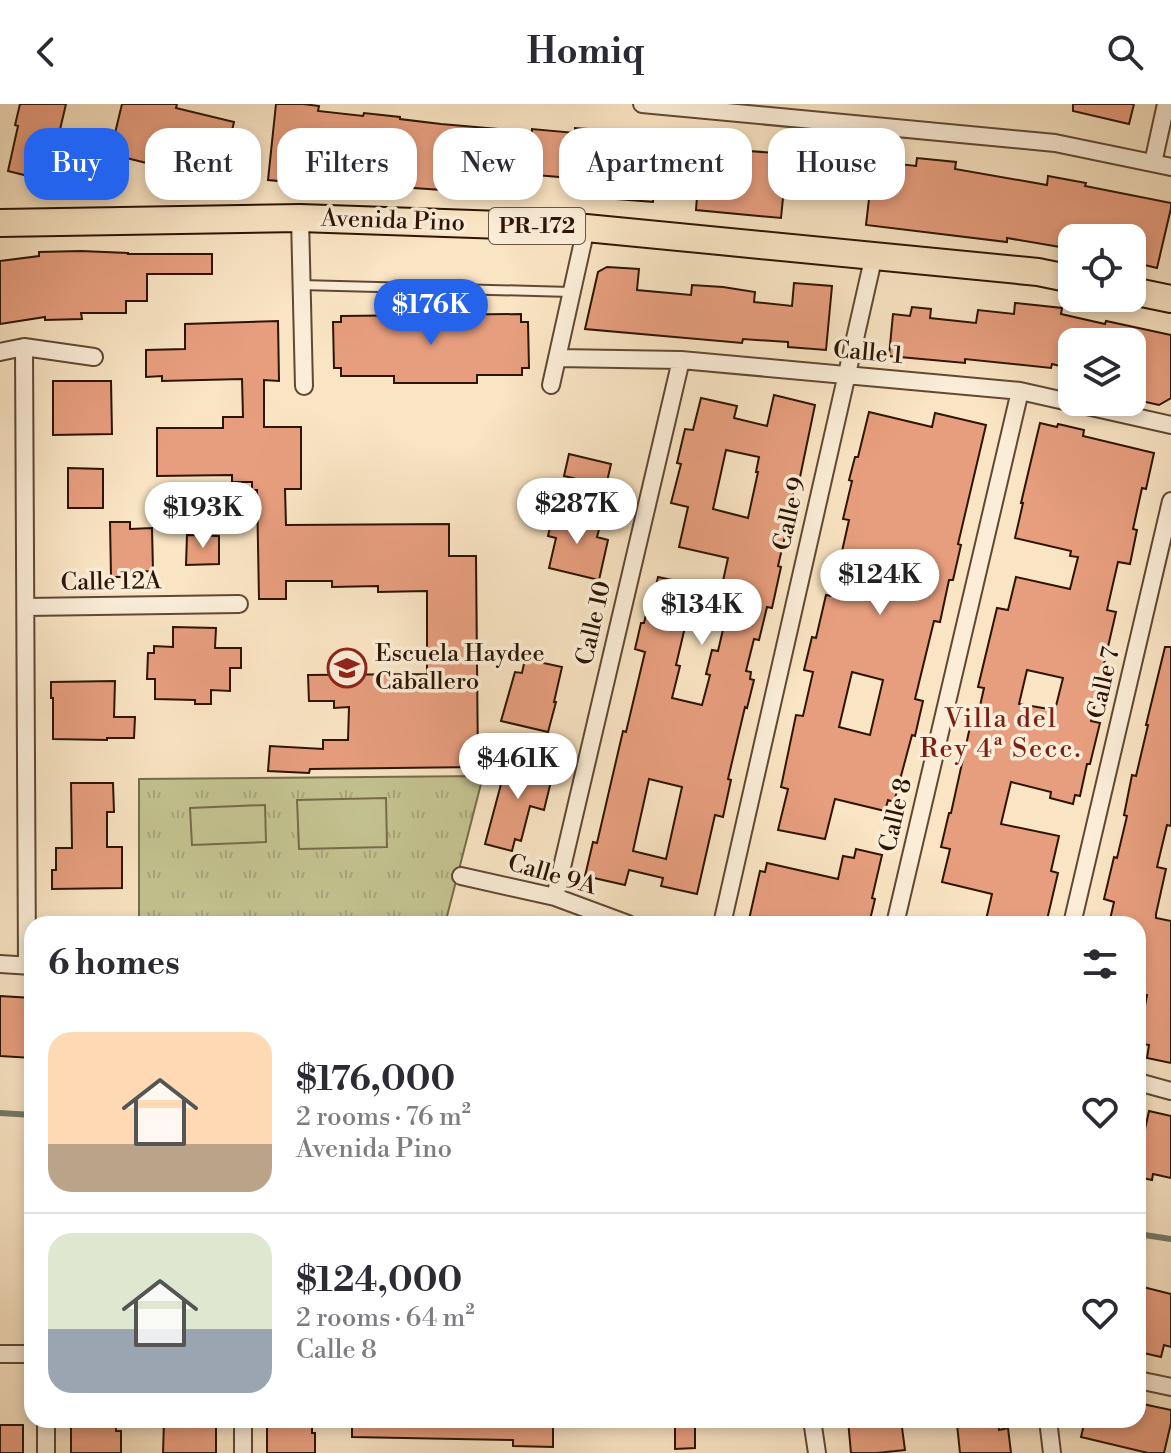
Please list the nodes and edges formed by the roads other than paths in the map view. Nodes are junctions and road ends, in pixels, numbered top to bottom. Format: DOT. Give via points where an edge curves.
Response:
graph roads {
  1 [pos="642,104"];
  2 [pos="1166,104"];
  3 [pos="1153,163"];
  4 [pos="1171,167"];
  5 [pos="300,218"];
  6 [pos="0,223"];
  7 [pos="586,228"];
  8 [pos="874,255"];
  9 [pos="1058,276"];
  10 [pos="301,285"];
  11 [pos="572,292"];
  12 [pos="1146,294"];
  13 [pos="1171,299"];
  14 [pos="24,347"];
  15 [pos="0,352"];
  16 [pos="94,357"];
  17 [pos="557,358"];
  18 [pos="681,360"];
  19 [pos="846,375"];
  20 [pos="551,385"];
  21 [pos="304,386"];
  22 [pos="1020,391"];
  23 [pos="1171,425"];
  24 [pos="1171,501"];
  25 [pos="239,604"];
  26 [pos="26,607"];
  27 [pos="461,876"];
  28 [pos="555,897"];
  29 [pos="29,916"];
  30 [pos="606,916"];
  31 [pos="724,916"];
  32 [pos="897,916"];
  33 [pos="1074,916"];
  34 [pos="0,964"];
  35 [pos="24,966"];
  36 [pos="1146,1084"];
  37 [pos="1171,1091"];
  38 [pos="0,1354"];
  39 [pos="24,1354"];
  40 [pos="1146,1382"];
  41 [pos="1171,1387"];
  42 [pos="46,1428"];
  43 [pos="243,1428"];
  44 [pos="813,1428"];
  45 [pos="1049,1428"];
  46 [pos="816,1449"];
  47 [pos="46,1453"];
  48 [pos="243,1453"];
  49 [pos="1052,1453"];
  1 -- 3 [label="street" via="1055,143"];
  2 -- 3 [label="street"];
  3 -- 4 [label="street"];
  5 -- 6 [label="main road, Avenida Pino / PR-172"];
  5 -- 7 [label="main road, Avenida Pino / PR-172"];
  5 -- 10 [label="street"];
  7 -- 8 [label="main road, Avenida Pino / PR-172"];
  7 -- 11 [label="street"];
  8 -- 9 [label="main road, Avenida Pino / PR-172"];
  8 -- 19 [label="street, Calle 9"];
  10 -- 11 [label="lane"];
  10 -- 21 [label="street"];
  11 -- 17 [label="street"];
  12 -- 13 [label="main road"];
  14 -- 15 [label="street"];
  14 -- 16 [label="street"];
  14 -- 26 [label="street"];
  17 -- 18 [label="street, Calle 1"];
  17 -- 20 [label="street"];
  18 -- 19 [label="street, Calle 1"];
  18 -- 28 [label="street, Calle 10"];
  19 -- 22 [label="street, Calle 1"];
  19 -- 31 [label="street, Calle 9"];
  22 -- 23 [label="street, Calle 1"];
  22 -- 32 [label="street, Calle 8"];
  24 -- 33 [label="street, Calle 7"];
  25 -- 26 [label="street, Calle 12A"];
  26 -- 29 [label="street"];
  27 -- 28 [label="street, Calle 9A"];
  28 -- 30 [label="street, Calle 9A"];
  34 -- 35 [label="street"];
  36 -- 37 [label="street"];
  38 -- 39 [label="street"];
  40 -- 41 [label="street"];
  42 -- 47 [label="street"];
  43 -- 48 [label="street"];
  44 -- 46 [label="street"];
  45 -- 49 [label="street"];
}
